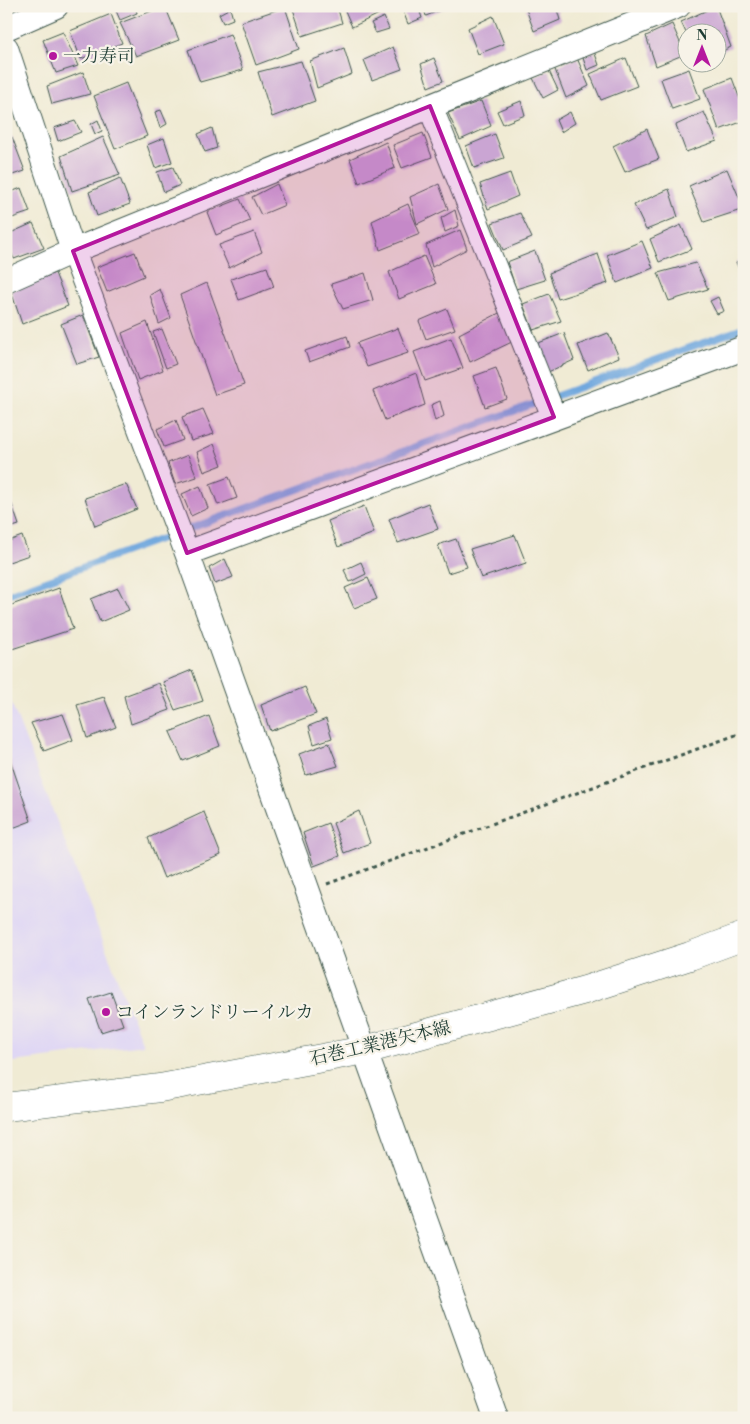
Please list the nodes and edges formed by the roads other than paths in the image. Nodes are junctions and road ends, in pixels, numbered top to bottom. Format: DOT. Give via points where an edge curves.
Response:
graph roads {
  1 [pos="56,6"];
  2 [pos="678,6"];
  3 [pos="6,28"];
  4 [pos="6,48"];
  5 [pos="430,106"];
  6 [pos="73,251"];
  7 [pos="6,281"];
  8 [pos="744,348"];
  9 [pos="549,405"];
  10 [pos="181,539"];
  11 [pos="744,936"];
  12 [pos="364,1050"];
  13 [pos="6,1107"];
  14 [pos="496,1418"];
  1 -- 3 [label="street"];
  2 -- 5 [label="street"];
  4 -- 6 [label="street"];
  5 -- 6 [label="street"];
  5 -- 9 [label="street"];
  6 -- 7 [label="street"];
  6 -- 10 [label="street"];
  8 -- 9 [label="street"];
  9 -- 10 [label="street"];
  10 -- 12 [label="street"];
  11 -- 12 [label="main road, 石巻工業港矢本線" via="585,990"];
  12 -- 13 [label="main road, 石巻工業港矢本線" via="160,1088"];
  12 -- 14 [label="street"];
}
